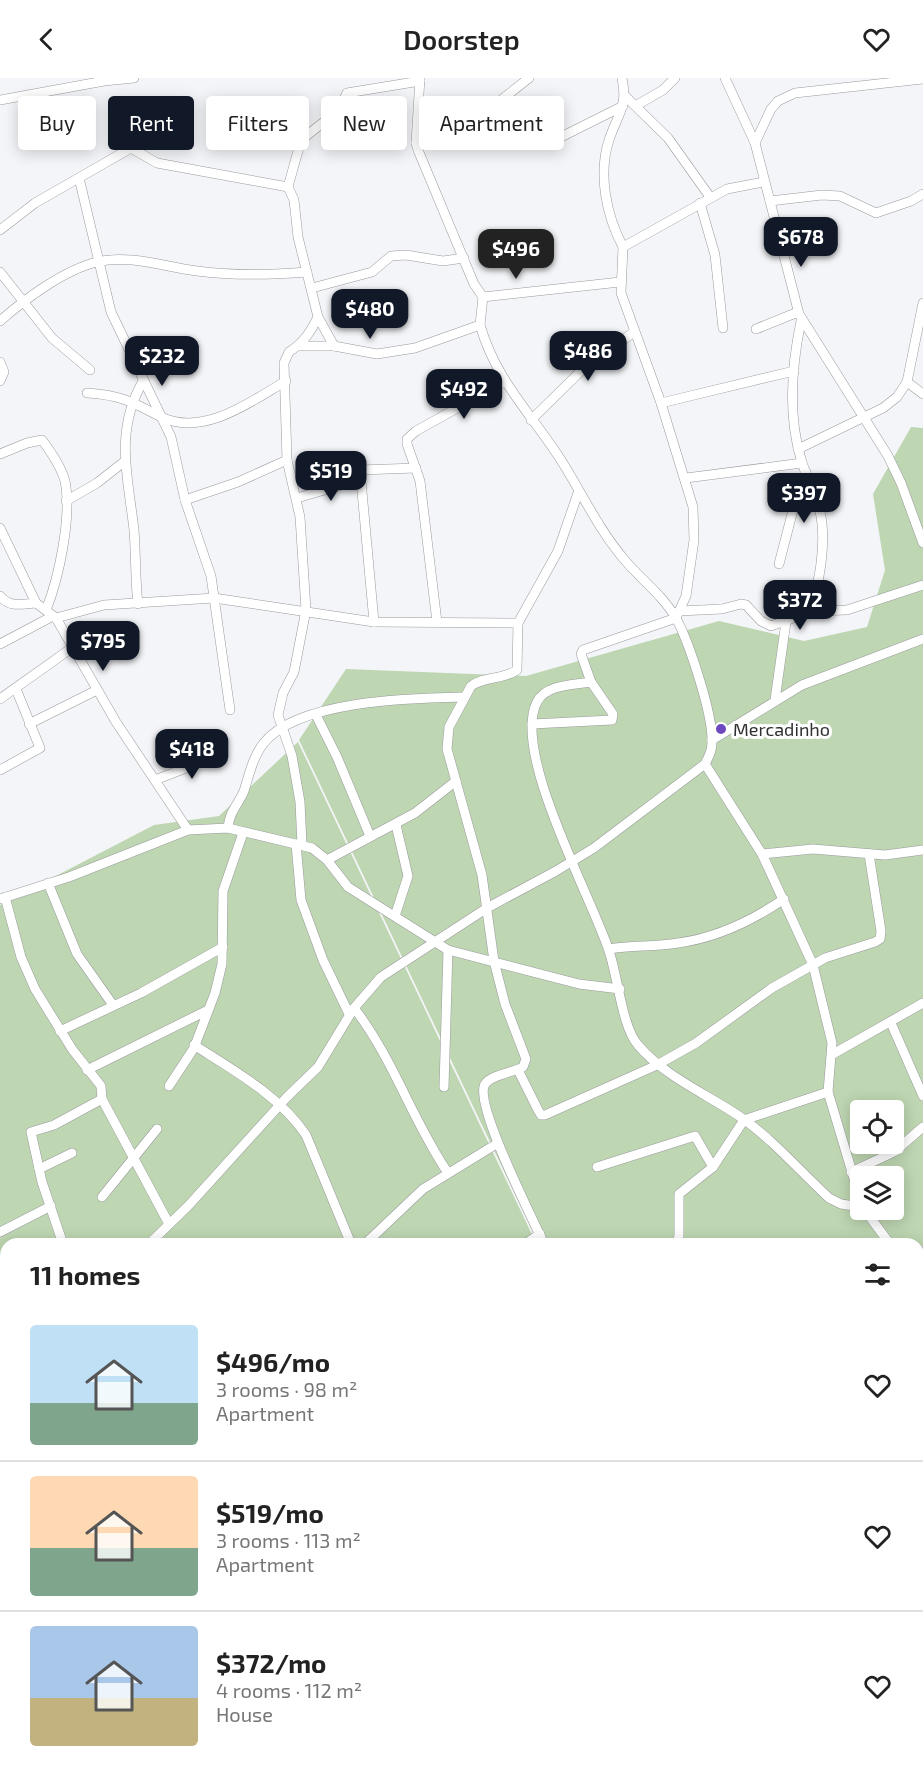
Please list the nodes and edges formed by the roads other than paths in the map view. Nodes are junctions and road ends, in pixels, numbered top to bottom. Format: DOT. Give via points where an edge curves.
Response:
graph roads {
  1 [pos="134,78"];
  2 [pos="529,78"];
  3 [pos="622,78"];
  4 [pos="675,78"];
  5 [pos="725,78"];
  6 [pos="923,79"];
  7 [pos="420,80"];
  8 [pos="844,82"];
  9 [pos="0,100"];
  10 [pos="625,101"];
  11 [pos="637,105"];
  12 [pos="564,135"];
  13 [pos="416,143"];
  14 [pos="755,143"];
  15 [pos="79,178"];
  16 [pos="764,182"];
  17 [pos="288,187"];
  18 [pos="923,194"];
  19 [pos="710,197"];
  20 [pos="770,201"];
  21 [pos="700,203"];
  22 [pos="0,230"];
  23 [pos="623,248"];
  24 [pos="464,258"];
  25 [pos="97,262"];
  26 [pos="0,272"];
  27 [pos="307,272"];
  28 [pos="620,282"];
  29 [pos="312,288"];
  30 [pos="483,297"];
  31 [pos="23,300"];
  32 [pos="922,309"];
  33 [pos="800,316"];
  34 [pos="318,317"];
  35 [pos="0,321"];
  36 [pos="480,325"];
  37 [pos="723,328"];
  38 [pos="756,328"];
  39 [pos="634,332"];
  40 [pos="299,346"];
  41 [pos="334,346"];
  42 [pos="0,362"];
  43 [pos="90,370"];
  44 [pos="794,371"];
  45 [pos="0,381"];
  46 [pos="143,381"];
  47 [pos="285,381"];
  48 [pos="504,382"];
  49 [pos="907,382"];
  50 [pos="87,393"];
  51 [pos="923,394"];
  52 [pos="132,401"];
  53 [pos="661,403"];
  54 [pos="864,416"];
  55 [pos="163,418"];
  56 [pos="531,420"];
  57 [pos="798,449"];
  58 [pos="0,454"];
  59 [pos="287,459"];
  60 [pos="125,460"];
  61 [pos="416,468"];
  62 [pos="804,468"];
  63 [pos="686,478"];
  64 [pos="359,480"];
  65 [pos="578,493"];
  66 [pos="297,498"];
  67 [pos="185,500"];
  68 [pos="66,501"];
  69 [pos="0,528"];
  70 [pos="923,543"];
  71 [pos="779,564"];
  72 [pos="923,585"];
  73 [pos="0,596"];
  74 [pos="214,598"];
  75 [pos="36,603"];
  76 [pos="138,604"];
  77 [pos="306,610"];
  78 [pos="812,611"];
  79 [pos="677,614"];
  80 [pos="52,615"];
  81 [pos="374,622"];
  82 [pos="437,622"];
  83 [pos="786,622"];
  84 [pos="518,624"];
  85 [pos="923,639"];
  86 [pos="0,644"];
  87 [pos="73,647"];
  88 [pos="591,682"];
  89 [pos="16,689"];
  90 [pos="98,690"];
  91 [pos="464,698"];
  92 [pos="0,699"];
  93 [pos="775,700"];
  94 [pos="230,710"];
  95 [pos="316,715"];
  96 [pos="29,724"];
  97 [pos="532,724"];
  98 [pos="282,726"];
  99 [pos="712,740"];
  100 [pos="219,755"];
  101 [pos="705,764"];
  102 [pos="0,770"];
  103 [pos="155,780"];
  104 [pos="456,781"];
  105 [pos="396,825"];
  106 [pos="228,828"];
  107 [pos="188,830"];
  108 [pos="243,833"];
  109 [pos="370,836"];
  110 [pos="299,844"];
  111 [pos="923,850"];
  112 [pos="868,854"];
  113 [pos="762,855"];
  114 [pos="327,860"];
  115 [pos="572,862"];
  116 [pos="48,883"];
  117 [pos="3,898"];
  118 [pos="783,899"];
  119 [pos="487,908"];
  120 [pos="394,916"];
  121 [pos="437,941"];
  122 [pos="223,947"];
  123 [pos="609,949"];
  124 [pos="448,950"];
  125 [pos="494,961"];
  126 [pos="813,964"];
  127 [pos="620,989"];
  128 [pos="923,1003"];
  129 [pos="113,1005"];
  130 [pos="208,1010"];
  131 [pos="352,1011"];
  132 [pos="891,1023"];
  133 [pos="60,1031"];
  134 [pos="194,1045"];
  135 [pos="833,1054"];
  136 [pos="657,1065"];
  137 [pos="87,1070"];
  138 [pos="518,1070"];
  139 [pos="169,1086"];
  140 [pos="444,1087"];
  141 [pos="828,1092"];
  142 [pos="923,1096"];
  143 [pos="102,1099"];
  144 [pos="279,1105"];
  145 [pos="744,1120"];
  146 [pos="923,1127"];
  147 [pos="157,1129"];
  148 [pos="498,1143"];
  149 [pos="72,1153"];
  150 [pos="133,1160"];
  151 [pos="864,1166"];
  152 [pos="597,1167"];
  153 [pos="713,1167"];
  154 [pos="39,1169"];
  155 [pos="850,1169"];
  156 [pos="448,1173"];
  157 [pos="102,1197"];
  158 [pos="51,1206"];
  159 [pos="850,1206"];
  160 [pos="871,1220"];
  161 [pos="169,1224"];
  162 [pos="0,1232"];
  163 [pos="61,1238"];
  164 [pos="160,1238"];
  165 [pos="349,1238"];
  166 [pos="370,1238"];
  167 [pos="542,1238"];
  168 [pos="678,1238"];
  169 [pos="885,1238"];
  1 -- 9 [label="street"];
  2 -- 13 [label="street" via="491,108"];
  3 -- 10 [label="street"];
  4 -- 11 [label="street"];
  5 -- 14 [label="street"];
  6 -- 8 [label="street"];
  7 -- 13 [label="street"];
  7 -- 17 [label="street" via="346,93 339,110 301,140"];
  8 -- 14 [label="street" via="778,101"];
  10 -- 11 [label="street"];
  10 -- 12 [label="street"];
  10 -- 23 [label="street" via="610,137 603,176"];
  11 -- 19 [label="street" via="668,138"];
  13 -- 24 [label="street"];
  14 -- 16 [label="street"];
  15 -- 17 [label="street" via="135,148 158,163"];
  15 -- 22 [label="street" via="35,203"];
  15 -- 25 [label="street"];
  16 -- 19 [label="street" via="727,189"];
  16 -- 20 [label="street"];
  17 -- 27 [label="street" via="294,200"];
  18 -- 20 [label="street" via="876,213 840,196"];
  19 -- 21 [label="street"];
  20 -- 33 [label="street"];
  21 -- 23 [label="street"];
  21 -- 37 [label="street" via="715,255"];
  23 -- 28 [label="street"];
  24 -- 29 [label="street" via="444,261 391,256 372,272"];
  24 -- 30 [label="street"];
  25 -- 27 [label="street" via="141,262 251,276"];
  25 -- 31 [label="street"];
  25 -- 46 [label="street" via="111,312"];
  26 -- 31 [label="street"];
  27 -- 29 [label="street"];
  28 -- 30 [label="street"];
  28 -- 39 [label="street"];
  29 -- 34 [label="street"];
  30 -- 36 [label="street"];
  31 -- 35 [label="street"];
  31 -- 43 [label="street" via="52,338"];
  32 -- 49 [label="street"];
  33 -- 38 [label="street"];
  33 -- 44 [label="street"];
  33 -- 54 [label="street"];
  34 -- 40 [label="street"];
  34 -- 41 [label="street"];
  36 -- 41 [label="street" via="415,348 376,354"];
  36 -- 48 [label="street"];
  39 -- 53 [label="street"];
  39 -- 56 [label="street" via="582,369"];
  40 -- 41 [label="street"];
  40 -- 47 [label="street" via="285,356"];
  42 -- 45 [label="street" via="4,372"];
  44 -- 53 [label="street"];
  44 -- 57 [label="street"];
  46 -- 52 [label="street"];
  46 -- 55 [label="street"];
  47 -- 55 [label="street" via="213,421"];
  47 -- 59 [label="street"];
  48 -- 56 [label="street"];
  48 -- 61 [label="street" via="410,435 407,444"];
  49 -- 51 [label="street"];
  49 -- 54 [label="street" via="897,397"];
  50 -- 52 [label="street"];
  52 -- 55 [label="street"];
  52 -- 60 [label="street"];
  53 -- 63 [label="street"];
  54 -- 57 [label="street"];
  54 -- 70 [label="street" via="901,483"];
  55 -- 67 [label="street"];
  56 -- 65 [label="street" via="559,456"];
  57 -- 62 [label="street"];
  58 -- 68 [label="street" via="42,440 59,466"];
  59 -- 66 [label="street"];
  59 -- 67 [label="street" via="238,482"];
  60 -- 68 [label="street"];
  60 -- 76 [label="street"];
  61 -- 64 [label="street" via="364,468"];
  61 -- 82 [label="street"];
  62 -- 63 [label="street"];
  62 -- 71 [label="street"];
  62 -- 78 [label="street" via="822,523 823,548"];
  63 -- 79 [label="street" via="693,507 694,540 686,596"];
  64 -- 66 [label="street"];
  64 -- 81 [label="street"];
  65 -- 79 [label="street" via="622,558"];
  65 -- 84 [label="street" via="558,551"];
  66 -- 77 [label="street"];
  67 -- 74 [label="street" via="211,576"];
  68 -- 80 [label="street"];
  69 -- 75 [label="street"];
  72 -- 78 [label="street" via="847,610"];
  73 -- 75 [label="street" via="12,605"];
  74 -- 76 [label="street"];
  74 -- 77 [label="street"];
  74 -- 94 [label="street"];
  75 -- 80 [label="street"];
  76 -- 80 [label="street" via="104,605"];
  77 -- 81 [label="street"];
  77 -- 98 [label="street" via="294,672 278,715"];
  78 -- 83 [label="street"];
  79 -- 83 [label="street" via="741,604 767,626"];
  79 -- 88 [label="street" via="583,650"];
  79 -- 99 [label="street"];
  80 -- 86 [label="street"];
  80 -- 87 [label="street"];
  81 -- 82 [label="street"];
  82 -- 84 [label="street"];
  83 -- 93 [label="street"];
  84 -- 91 [label="street" via="517,670 507,677 477,682"];
  85 -- 93 [label="street" via="816,678"];
  87 -- 89 [label="street"];
  87 -- 90 [label="street"];
  88 -- 97 [label="street" via="543,694"];
  88 -- 97 [label="street" via="613,714 612,720"];
  89 -- 92 [label="street"];
  89 -- 96 [label="street"];
  90 -- 96 [label="street"];
  90 -- 103 [label="street"];
  91 -- 95 [label="street" via="370,701"];
  91 -- 104 [label="street" via="447,736"];
  93 -- 99 [label="street"];
  95 -- 98 [label="street"];
  95 -- 109 [label="street"];
  96 -- 102 [label="street" via="40,748"];
  97 -- 115 [label="street" via="548,798"];
  98 -- 106 [label="street" via="257,755 229,815"];
  98 -- 110 [label="street" via="296,779"];
  99 -- 101 [label="street"];
  100 -- 103 [label="street"];
  101 -- 113 [label="street"];
  101 -- 115 [label="street"];
  103 -- 107 [label="street"];
  104 -- 105 [label="street"];
  104 -- 119 [label="street" via="470,822"];
  105 -- 109 [label="street"];
  105 -- 120 [label="street" via="408,876"];
  106 -- 107 [label="street"];
  106 -- 108 [label="street"];
  107 -- 116 [label="street"];
  108 -- 110 [label="street"];
  108 -- 122 [label="street" via="223,891"];
  109 -- 114 [label="street"];
  110 -- 114 [label="street"];
  110 -- 131 [label="street" via="301,900 323,960"];
  111 -- 112 [label="street"];
  112 -- 113 [label="street" via="813,849"];
  112 -- 126 [label="street" via="880,939"];
  113 -- 118 [label="street"];
  114 -- 120 [label="street" via="348,887"];
  115 -- 119 [label="street"];
  115 -- 123 [label="street"];
  116 -- 117 [label="street"];
  116 -- 129 [label="street" via="77,954"];
  117 -- 133 [label="street" via="21,957"];
  118 -- 123 [label="street" via="745,922 681,943"];
  118 -- 126 [label="street"];
  119 -- 121 [label="street"];
  119 -- 125 [label="street"];
  120 -- 121 [label="street"];
  121 -- 124 [label="street"];
  121 -- 131 [label="street" via="381,977"];
  122 -- 129 [label="street"];
  122 -- 130 [label="street"];
  123 -- 127 [label="street"];
  124 -- 125 [label="street"];
  124 -- 140 [label="street"];
  125 -- 127 [label="street" via="579,984"];
  125 -- 138 [label="street" via="526,1059"];
  126 -- 135 [label="street"];
  126 -- 136 [label="street"];
  127 -- 136 [label="street" via="630,1034"];
  128 -- 132 [label="street"];
  129 -- 133 [label="street"];
  130 -- 134 [label="street"];
  130 -- 137 [label="street"];
  131 -- 144 [label="street" via="318,1067"];
  131 -- 156 [label="street" via="378,1043 420,1129"];
  132 -- 135 [label="street"];
  132 -- 142 [label="street"];
  133 -- 137 [label="street"];
  134 -- 139 [label="street"];
  134 -- 144 [label="street"];
  135 -- 141 [label="street"];
  136 -- 138 [label="street" via="541,1115"];
  136 -- 145 [label="street"];
  137 -- 143 [label="street" via="101,1086"];
  138 -- 148 [label="street" via="489,1080 484,1088"];
  141 -- 145 [label="street"];
  141 -- 155 [label="street"];
  143 -- 150 [label="street"];
  143 -- 154 [label="street" via="54,1125 31,1132"];
  144 -- 161 [label="street"];
  144 -- 165 [label="street" via="306,1135"];
  145 -- 153 [label="street"];
  145 -- 159 [label="street" via="829,1197"];
  146 -- 151 [label="street" via="894,1152"];
  147 -- 150 [label="street"];
  148 -- 156 [label="street"];
  148 -- 167 [label="street"];
  149 -- 154 [label="street"];
  150 -- 157 [label="street"];
  150 -- 161 [label="street"];
  152 -- 153 [label="street" via="695,1136"];
  153 -- 168 [label="street" via="679,1194"];
  154 -- 158 [label="street"];
  156 -- 166 [label="street" via="423,1189"];
  158 -- 162 [label="street"];
  158 -- 163 [label="street"];
  160 -- 169 [label="street"];
  161 -- 164 [label="street"];
}
